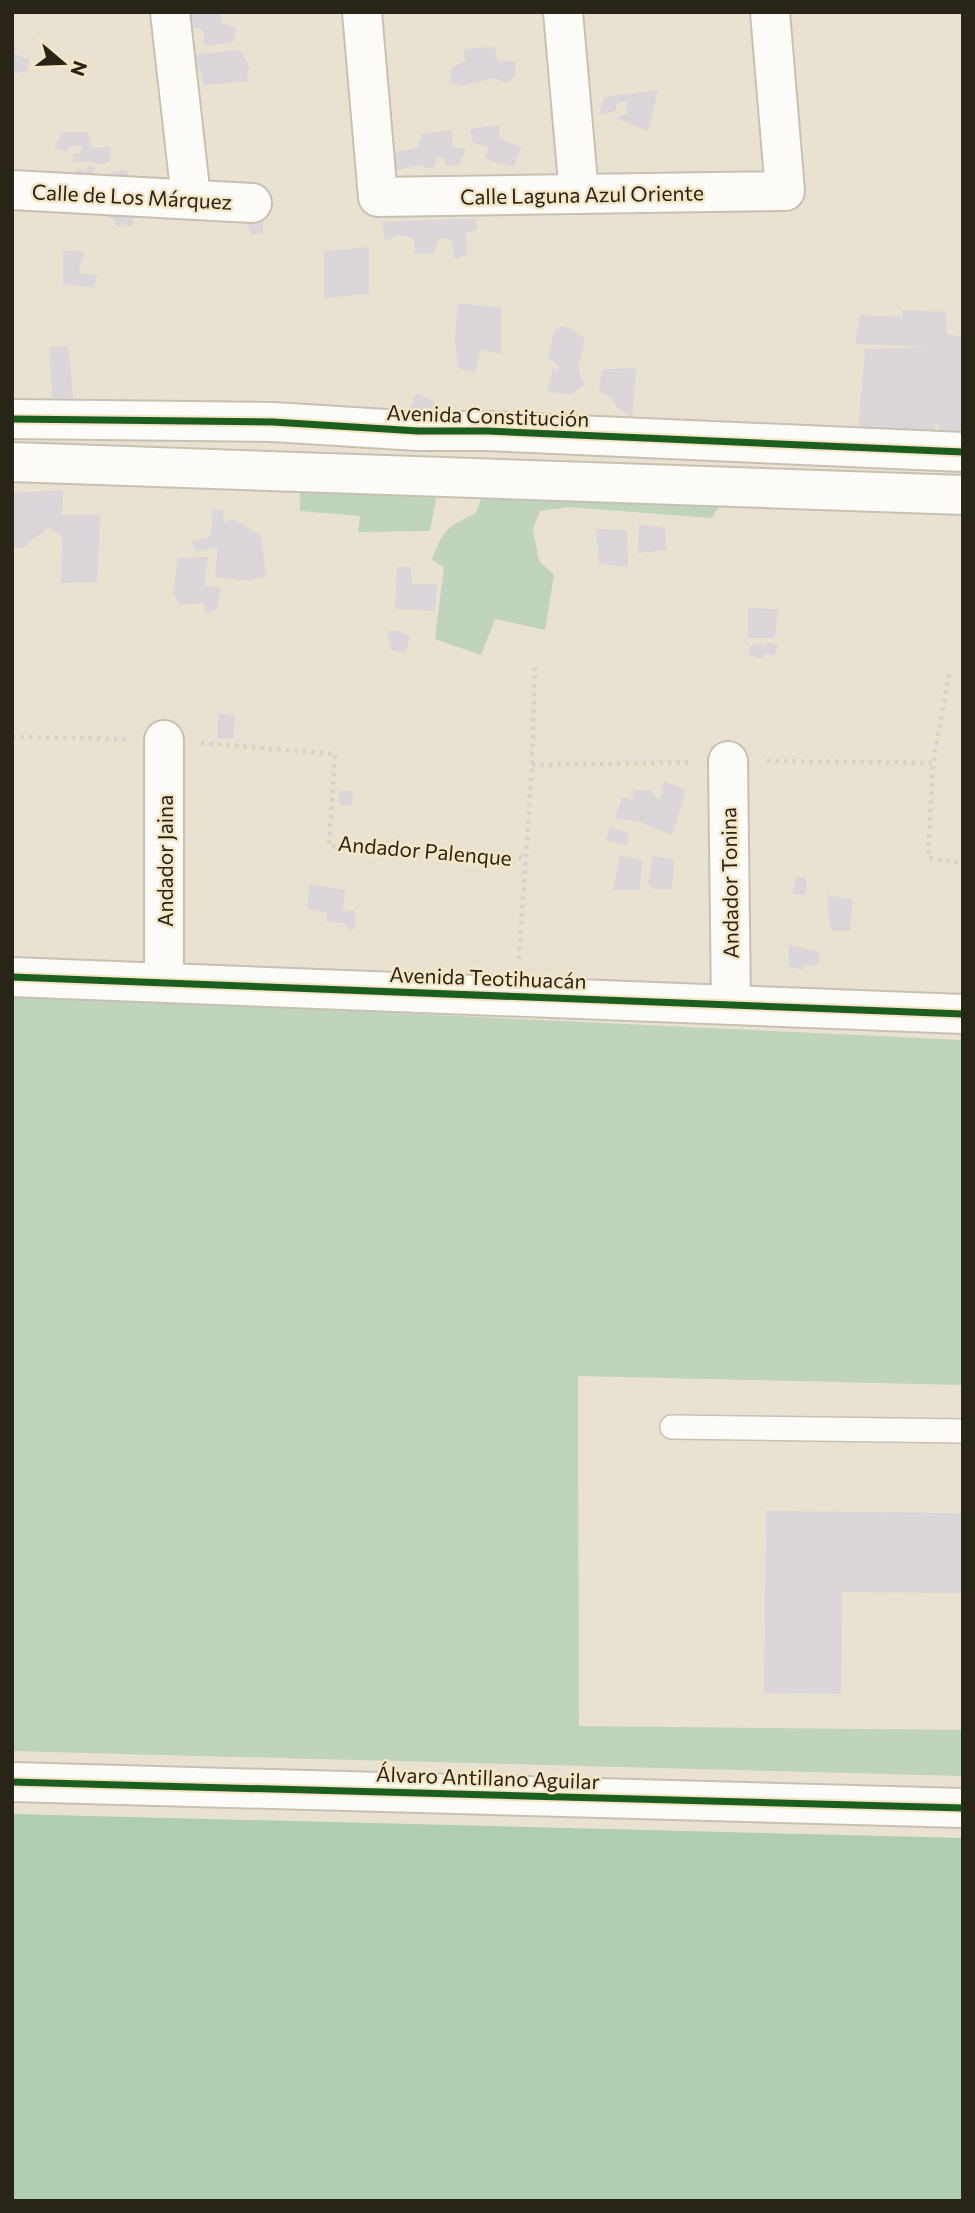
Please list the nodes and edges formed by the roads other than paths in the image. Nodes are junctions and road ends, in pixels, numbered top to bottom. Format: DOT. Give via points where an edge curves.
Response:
graph roads {
  1 [pos="170,12"];
  2 [pos="362,12"];
  3 [pos="563,12"];
  4 [pos="770,12"];
  5 [pos="12,190"];
  6 [pos="579,194"];
  7 [pos="191,198"];
  8 [pos="252,203"];
  9 [pos="12,419"];
  10 [pos="56,419"];
  11 [pos="902,449"];
  12 [pos="963,452"];
  13 [pos="12,462"];
  14 [pos="52,463"];
  15 [pos="902,493"];
  16 [pos="963,495"];
  17 [pos="164,740"];
  18 [pos="728,761"];
  19 [pos="12,977"];
  20 [pos="164,982"];
  21 [pos="731,1005"];
  22 [pos="963,1014"];
  23 [pos="672,1427"];
  24 [pos="963,1431"];
  25 [pos="12,1782"];
  26 [pos="963,1808"];
  1 -- 7 [label="street"];
  2 -- 6 [label="street, Calle Laguna Azul Oriente" via="379,197"];
  3 -- 6 [label="street"];
  4 -- 6 [label="street, Calle Laguna Azul Oriente" via="785,191"];
  5 -- 7 [label="street, Calle de Los Márquez"];
  7 -- 8 [label="street, Calle de Los Márquez"];
  9 -- 10 [label="street, Avenida Constitución"];
  10 -- 11 [label="street, Avenida Constitución" via="273,422"];
  10 -- 14 [label="street"];
  11 -- 12 [label="street, Avenida Constitución"];
  11 -- 15 [label="street"];
  13 -- 14 [label="street"];
  14 -- 15 [label="street"];
  15 -- 16 [label="street"];
  17 -- 20 [label="street, Andador Jaina"];
  18 -- 21 [label="street, Andador Tonina"];
  19 -- 20 [label="street, Avenida Teotihuacán"];
  20 -- 21 [label="street, Avenida Teotihuacán"];
  21 -- 22 [label="street, Avenida Teotihuacán"];
  23 -- 24 [label="lane"];
  25 -- 26 [label="street, Álvaro Antillano Aguilar"];
}
